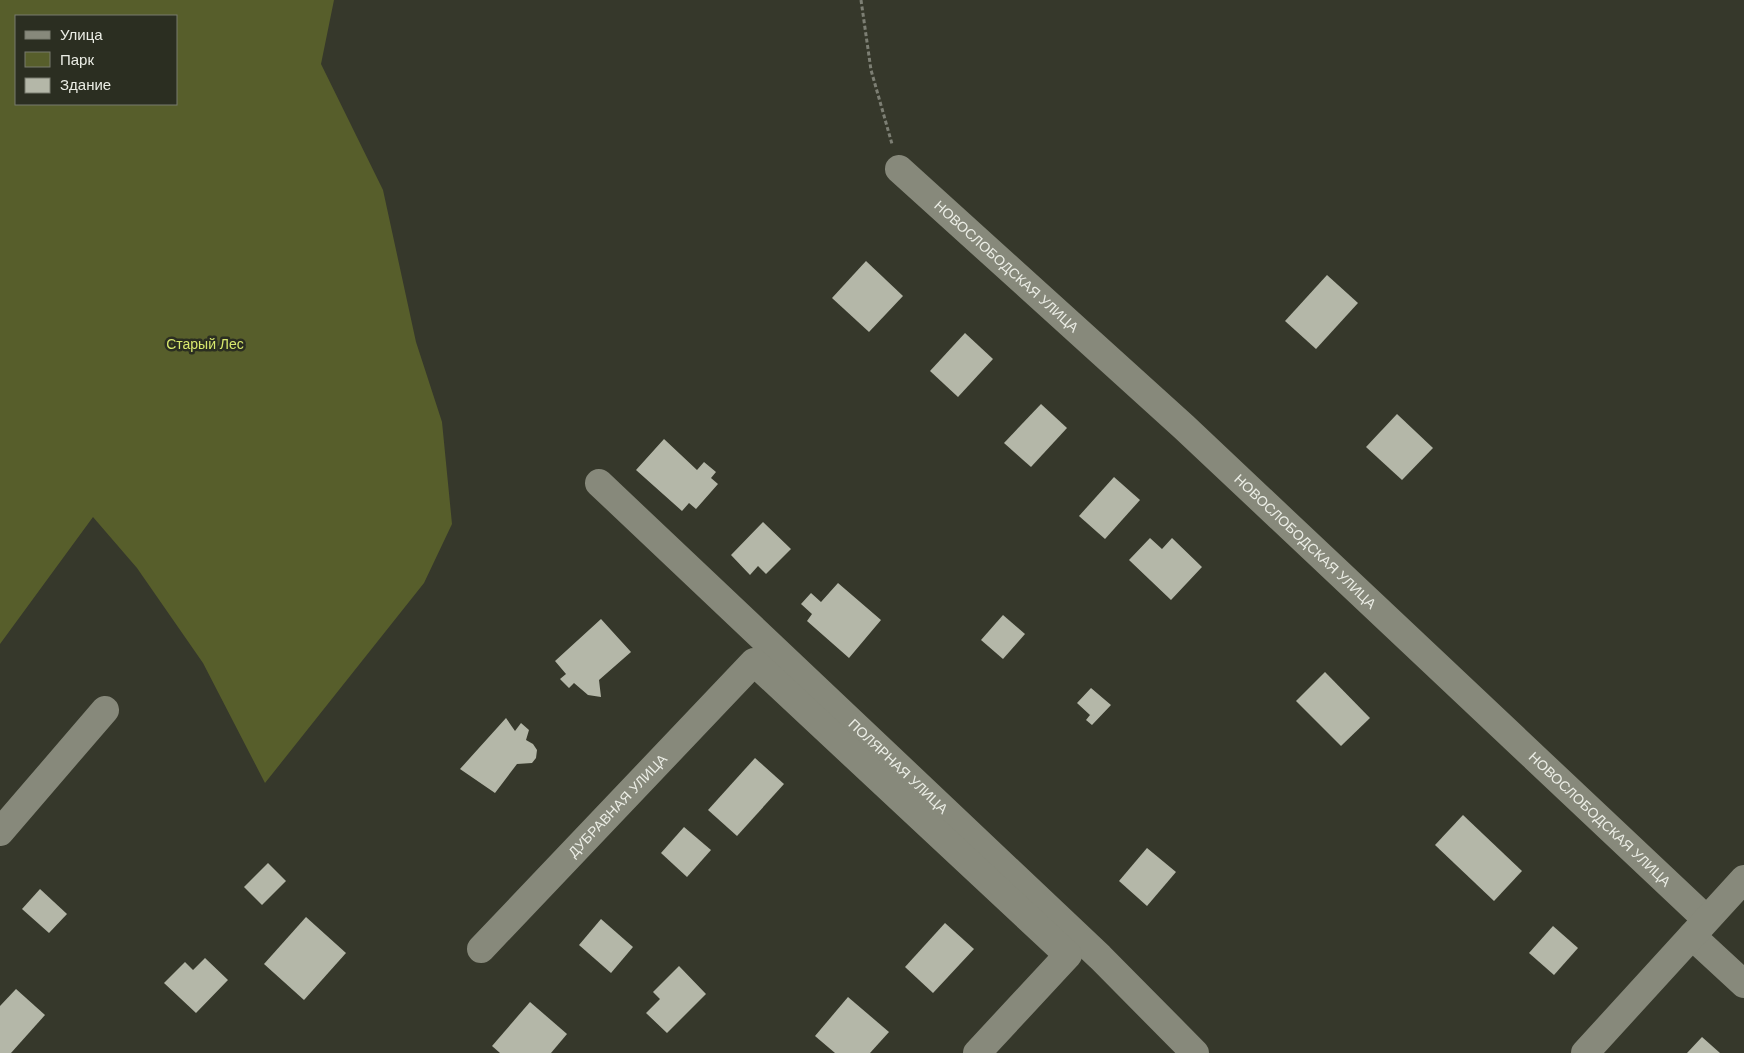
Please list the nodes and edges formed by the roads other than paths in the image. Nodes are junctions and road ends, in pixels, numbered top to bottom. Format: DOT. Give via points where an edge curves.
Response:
graph roads {
  1 [pos="898,169"];
  2 [pos="599,483"];
  3 [pos="754,662"];
  4 [pos="105,710"];
  5 [pos="0,832"];
  6 [pos="1744,879"];
  7 [pos="1699,928"];
  8 [pos="481,949"];
  9 [pos="1744,984"];
  10 [pos="977,1053"];
  11 [pos="1195,1053"];
  12 [pos="1585,1053"];
  1 -- 7 [label="street, НОВОСЛОБОДСКАЯ УЛИЦА" via="1184,427"];
  2 -- 11 [label="street, ПОЛЯРНАЯ УЛИЦА" via="1100,956"];
  3 -- 8 [label="street, ДУБРАВНАЯ УЛИЦА"];
  3 -- 10 [label="street, ПОЛЯРНАЯ УЛИЦА" via="1068,955"];
  4 -- 5 [label="street"];
  6 -- 7 [label="street"];
  7 -- 9 [label="street, НОВОСЛОБОДСКАЯ УЛИЦА"];
  7 -- 12 [label="street"];
}
